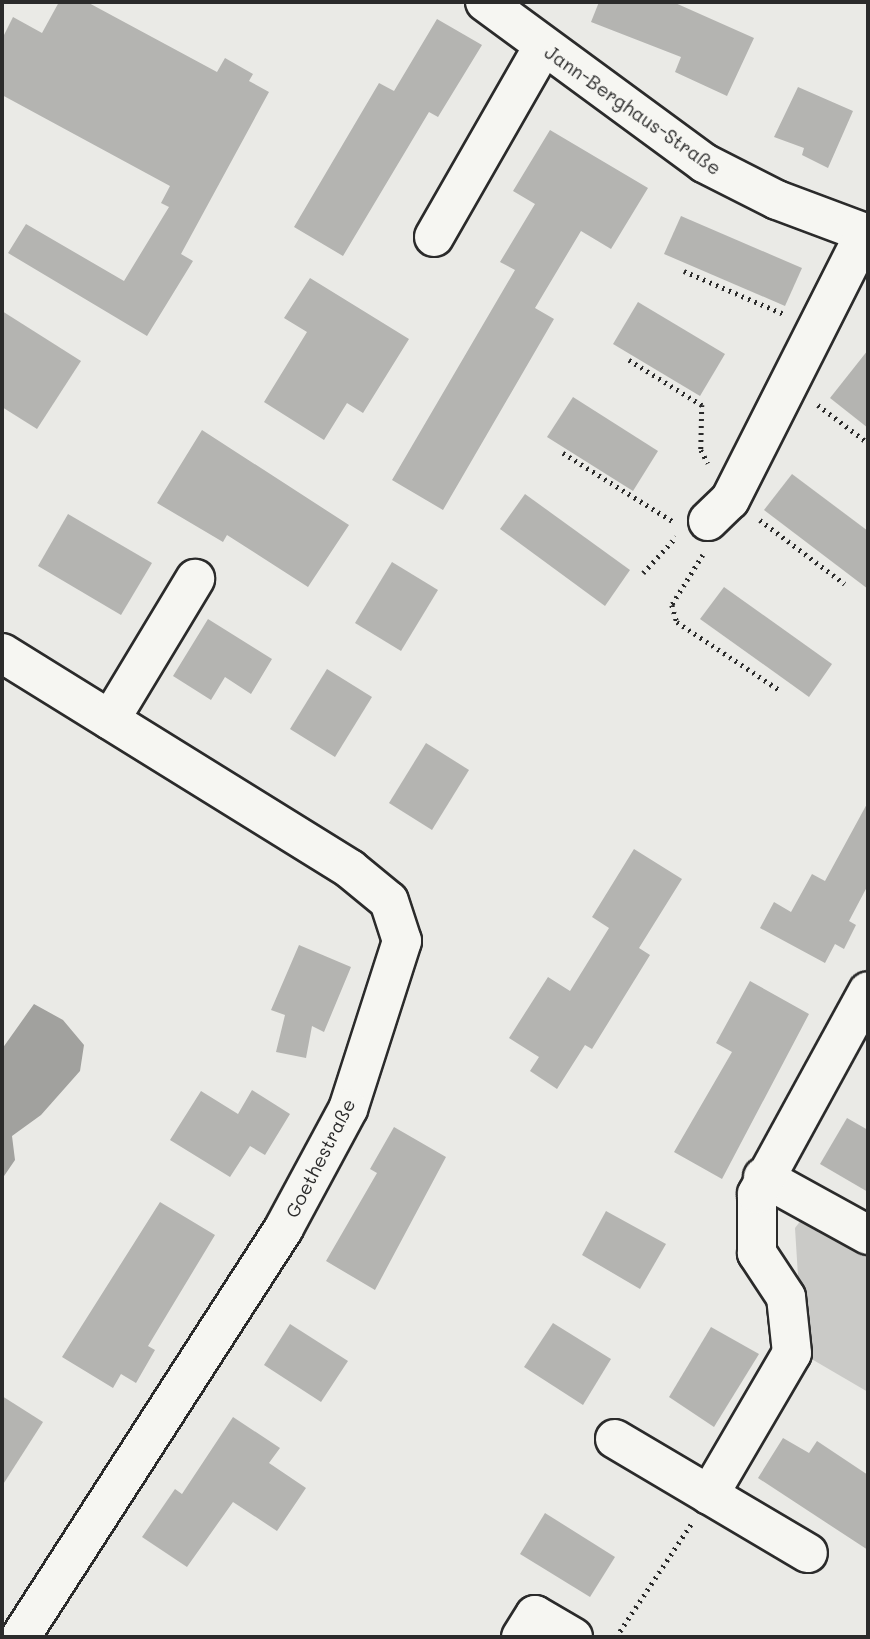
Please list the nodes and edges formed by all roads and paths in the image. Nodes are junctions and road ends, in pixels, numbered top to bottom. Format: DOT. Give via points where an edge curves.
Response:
graph roads {
  1 [pos="510,10"];
  2 [pos="543,47"];
  3 [pos="867,233"];
  4 [pos="434,237"];
  5 [pos="684,271"];
  6 [pos="819,329"];
  7 [pos="792,386"];
  8 [pos="868,443"];
  9 [pos="562,453"];
  10 [pos="708,521"];
  11 [pos="643,573"];
  12 [pos="195,579"];
  13 [pos="2,653"];
  14 [pos="782,691"];
  15 [pos="110,720"];
  16 [pos="868,991"];
  17 [pos="763,1177"];
  18 [pos="868,1235"];
  19 [pos="615,1439"];
  20 [pos="709,1495"];
  21 [pos="808,1553"];
  22 [pos="20,1637"];
  23 [pos="521,1637"];
  24 [pos="573,1637"];
  25 [pos="616,1637"];
  1 -- 2 [label="street, Jann-Berghaus-Straße"];
  2 -- 3 [label="street, Jann-Berghaus-Straße" via="704,163 777,200"];
  2 -- 4 [label="street"];
  3 -- 6 [label="street"];
  5 -- 6 [label="path"];
  6 -- 7 [label="street"];
  7 -- 8 [label="path"];
  7 -- 10 [label="street" via="730,500"];
  9 -- 11 [label="path" via="684,528"];
  10 -- 14 [label="path" via="702,555 672,605 677,622"];
  12 -- 15 [label="street"];
  13 -- 15 [label="street, Goethestraße"];
  15 -- 22 [label="street, Goethestraße" via="350,869 389,901 402,941 348,1109 284,1228"];
  16 -- 17 [label="street"];
  17 -- 18 [label="street"];
  17 -- 20 [label="street" via="757,1194 757,1253 786,1297 793,1353"];
  19 -- 20 [label="street"];
  20 -- 21 [label="street"];
  20 -- 25 [label="path"];
  23 -- 24 [label="street" via="535,1615"];
}
